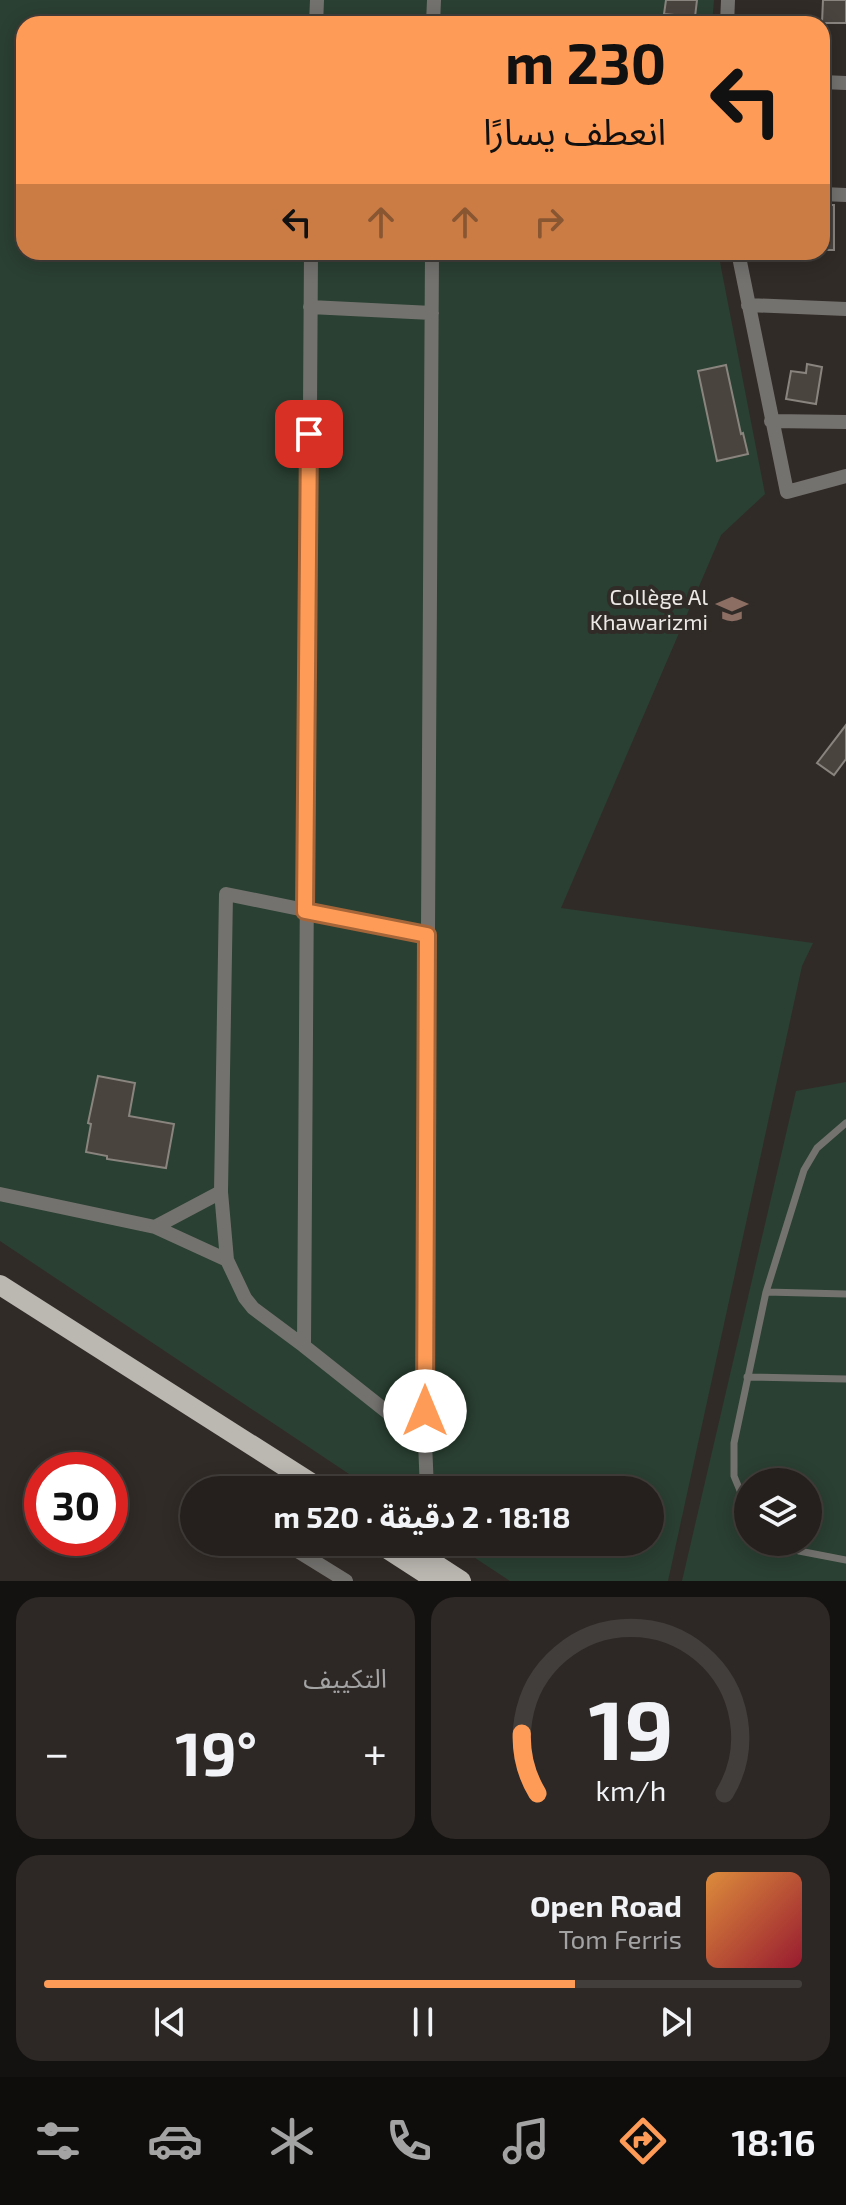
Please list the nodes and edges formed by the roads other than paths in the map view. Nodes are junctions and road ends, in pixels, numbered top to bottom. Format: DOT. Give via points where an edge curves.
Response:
graph roads {
  1 [pos="311,260"];
  2 [pos="432,260"];
  3 [pos="740,260"];
  4 [pos="748,305"];
  5 [pos="310,307"];
  6 [pos="846,309"];
  7 [pos="432,313"];
  8 [pos="771,421"];
  9 [pos="846,422"];
  10 [pos="846,476"];
  11 [pos="305,911"];
  12 [pos="427,935"];
  13 [pos="846,1123"];
  14 [pos="221,1192"];
  15 [pos="0,1194"];
  16 [pos="155,1227"];
  17 [pos="227,1260"];
  18 [pos="0,1285"];
  19 [pos="766,1292"];
  20 [pos="846,1294"];
  21 [pos="0,1300"];
  22 [pos="304,1346"];
  23 [pos="747,1377"];
  24 [pos="846,1379"];
  25 [pos="425,1442"];
  26 [pos="734,1468"];
  27 [pos="275,1476"];
  28 [pos="300,1476"];
  29 [pos="426,1476"];
  30 [pos="306,1556"];
  31 [pos="406,1556"];
  32 [pos="818,1556"];
  33 [pos="846,1560"];
  34 [pos="430,1568"];
  35 [pos="346,1581"];
  36 [pos="461,1581"];
  1 -- 5 [label="street"];
  2 -- 7 [label="street"];
  3 -- 4 [label="street"];
  4 -- 6 [label="street"];
  4 -- 8 [label="street"];
  5 -- 7 [label="street"];
  5 -- 11 [label="street"];
  7 -- 12 [label="street"];
  8 -- 9 [label="street"];
  8 -- 10 [label="street" via="787,492"];
  11 -- 12 [label="street"];
  11 -- 14 [label="street" via="226,894"];
  11 -- 22 [label="street"];
  12 -- 25 [label="street"];
  13 -- 19 [label="lane" via="817,1148 804,1170"];
  14 -- 16 [label="street"];
  14 -- 17 [label="street"];
  15 -- 16 [label="street"];
  16 -- 17 [label="street"];
  17 -- 22 [label="street" via="253,1308"];
  18 -- 28 [label="main road"];
  19 -- 20 [label="lane"];
  19 -- 23 [label="lane"];
  21 -- 27 [label="main road"];
  22 -- 25 [label="street"];
  23 -- 24 [label="lane"];
  23 -- 26 [label="lane"];
  25 -- 29 [label="street"];
  30 -- 35 [label="street"];
  31 -- 34 [label="main road"];
  32 -- 33 [label="lane"];
  34 -- 36 [label="main road"];
}
